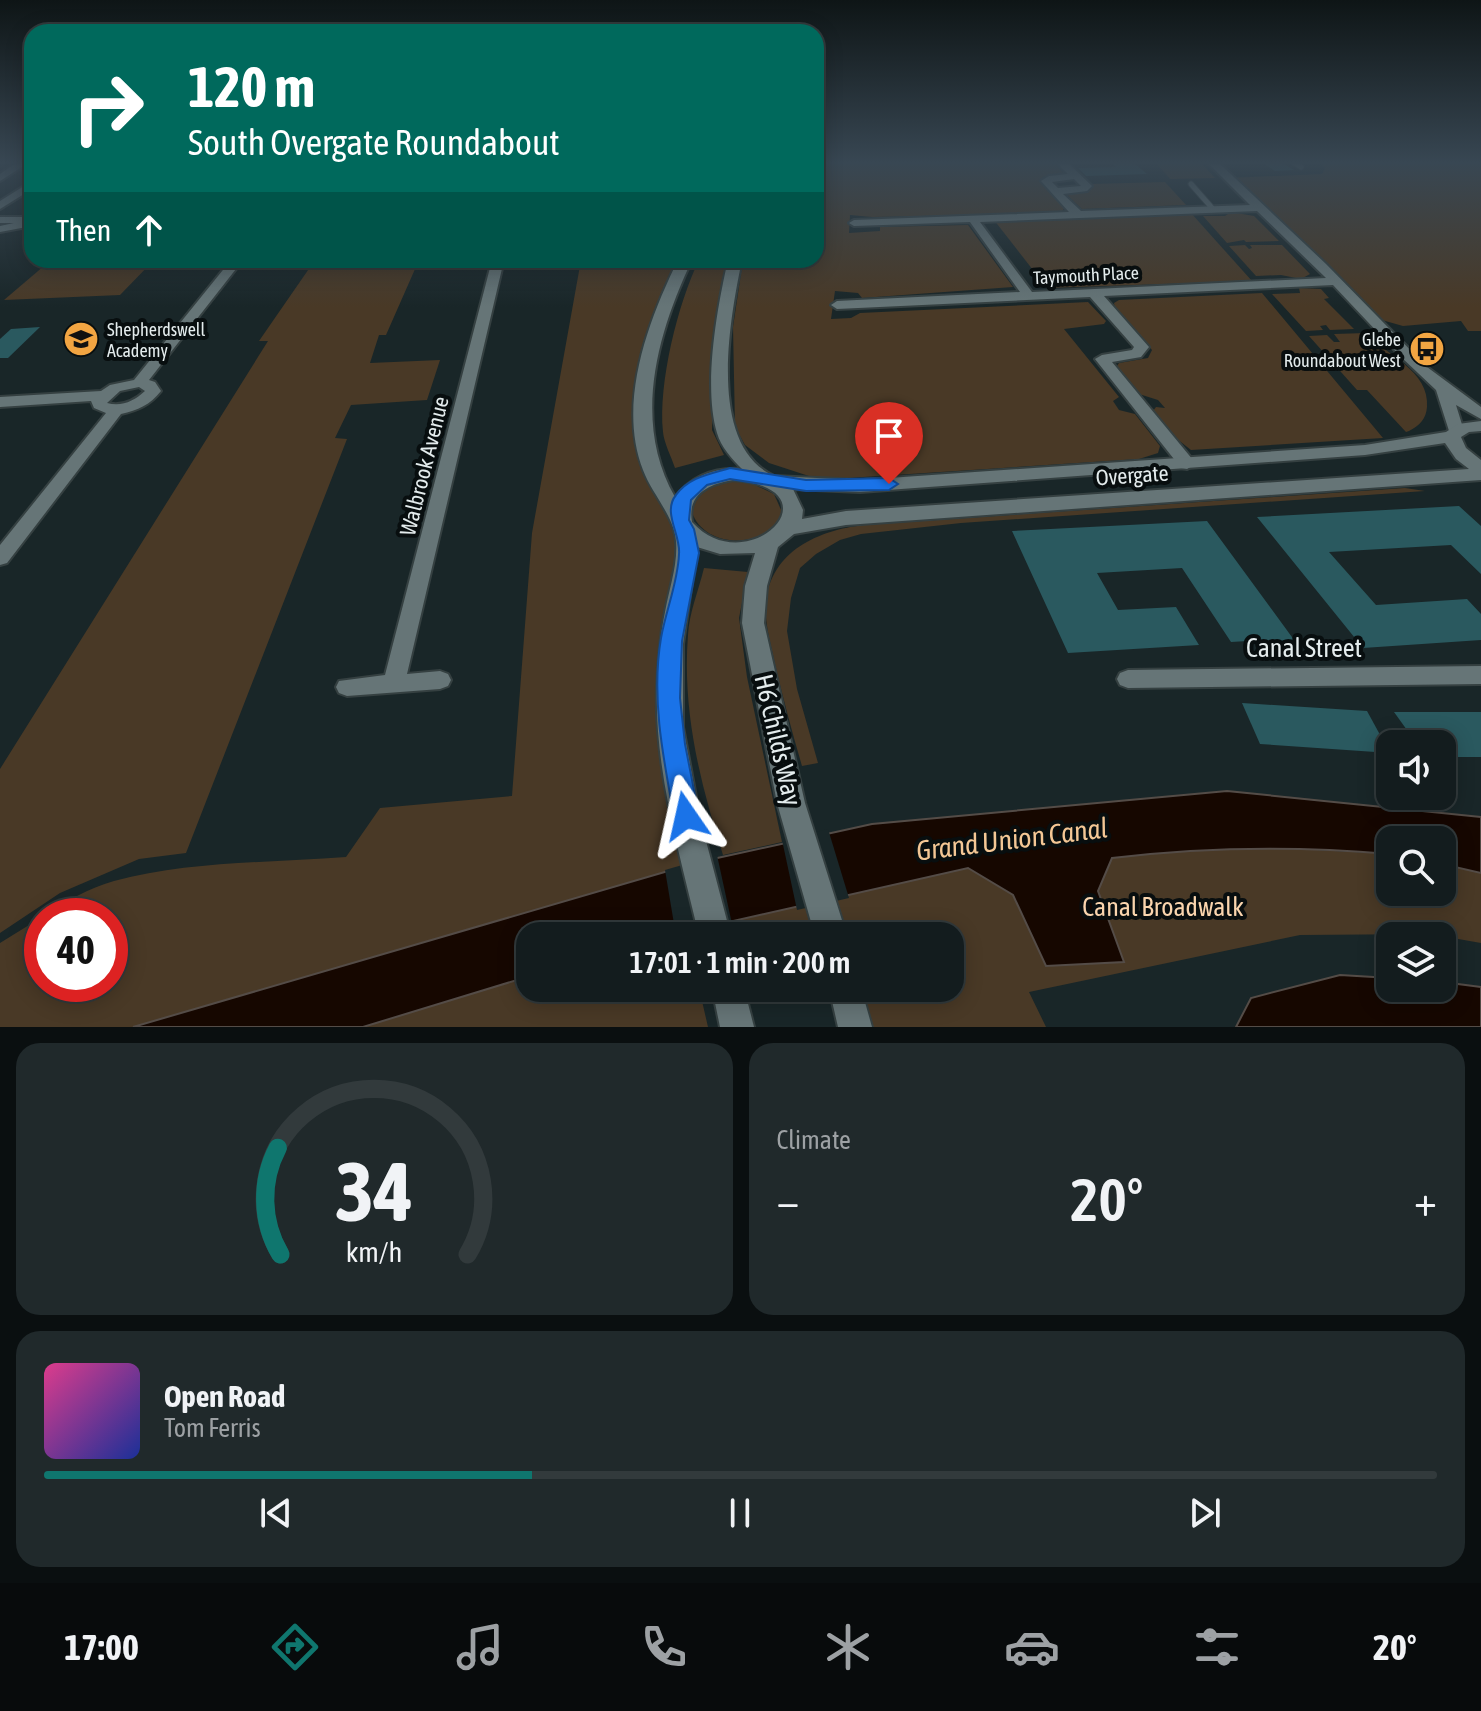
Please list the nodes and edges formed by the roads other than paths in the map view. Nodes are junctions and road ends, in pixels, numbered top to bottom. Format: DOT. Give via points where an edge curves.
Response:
graph roads {
  1 [pos="1074,211"];
  2 [pos="1161,211"];
  3 [pos="1264,211"];
  4 [pos="1077,214"];
  5 [pos="973,219"];
  6 [pos="24,221"];
  7 [pos="854,223"];
  8 [pos="2,229"];
  9 [pos="231,268"];
  10 [pos="496,268"];
  11 [pos="682,268"];
  12 [pos="734,268"];
  13 [pos="1336,281"];
  14 [pos="1094,293"];
  15 [pos="1029,296"];
  16 [pos="837,305"];
  17 [pos="139,383"];
  18 [pos="1443,388"];
  19 [pos="102,396"];
  20 [pos="0,402"];
  21 [pos="117,409"];
  22 [pos="1481,414"];
  23 [pos="1481,426"];
  24 [pos="1454,434"];
  25 [pos="1187,464"];
  26 [pos="1481,468"];
  27 [pos="1481,474"];
  28 [pos="767,480"];
  29 [pos="682,524"];
  30 [pos="778,535"];
  31 [pos="0,558"];
  32 [pos="1481,675"];
  33 [pos="1128,679"];
  34 [pos="440,680"];
  35 [pos="394,683"];
  36 [pos="347,687"];
  37 [pos="712,922"];
  38 [pos="827,922"];
  39 [pos="731,1002"];
  40 [pos="737,1026"];
  1 -- 4 [label="street"];
  2 -- 4 [label="street"];
  3 -- 13 [label="street"];
  4 -- 5 [label="street"];
  5 -- 7 [label="street"];
  5 -- 15 [label="street"];
  6 -- 8 [label="street"];
  9 -- 17 [label="street"];
  10 -- 35 [label="street, Walbrook Avenue"];
  11 -- 29 [label="street" via="659,329 643,418 644,446 659,489"];
  12 -- 28 [label="street" via="724,324 722,416 733,448"];
  13 -- 14 [label="street, Taymouth Place"];
  13 -- 18 [label="street"];
  14 -- 15 [label="street, Taymouth Place"];
  14 -- 25 [label="street" via="1142,347 1136,354 1102,359"];
  15 -- 16 [label="street, Taymouth Place"];
  17 -- 19 [label="street"];
  17 -- 21 [label="street" via="153,388 151,395"];
  18 -- 22 [label="street"];
  18 -- 24 [label="street"];
  19 -- 20 [label="street"];
  19 -- 21 [label="street" via="102,408"];
  21 -- 31 [label="street"];
  23 -- 24 [label="street, Overgate"];
  24 -- 25 [label="street, Overgate" via="1365,450"];
  24 -- 26 [label="street" via="1453,446"];
  25 -- 28 [label="street, Overgate" via="860,486"];
  27 -- 30 [label="street, Overgate" via="846,518"];
  28 -- 29 [label="street" via="730,474 701,482 682,498"];
  28 -- 30 [label="street" via="790,498 793,508"];
  29 -- 30 [label="street" via="697,539 723,547 752,547"];
  29 -- 37 [label="street" via="689,553 671,641 669,698 686,816"];
  30 -- 38 [label="street, H6 Childs Way" via="756,586 753,623 791,803"];
  32 -- 33 [label="street, Canal Street"];
  34 -- 35 [label="street"];
  35 -- 36 [label="street"];
  39 -- 40 [label="street"];
}
